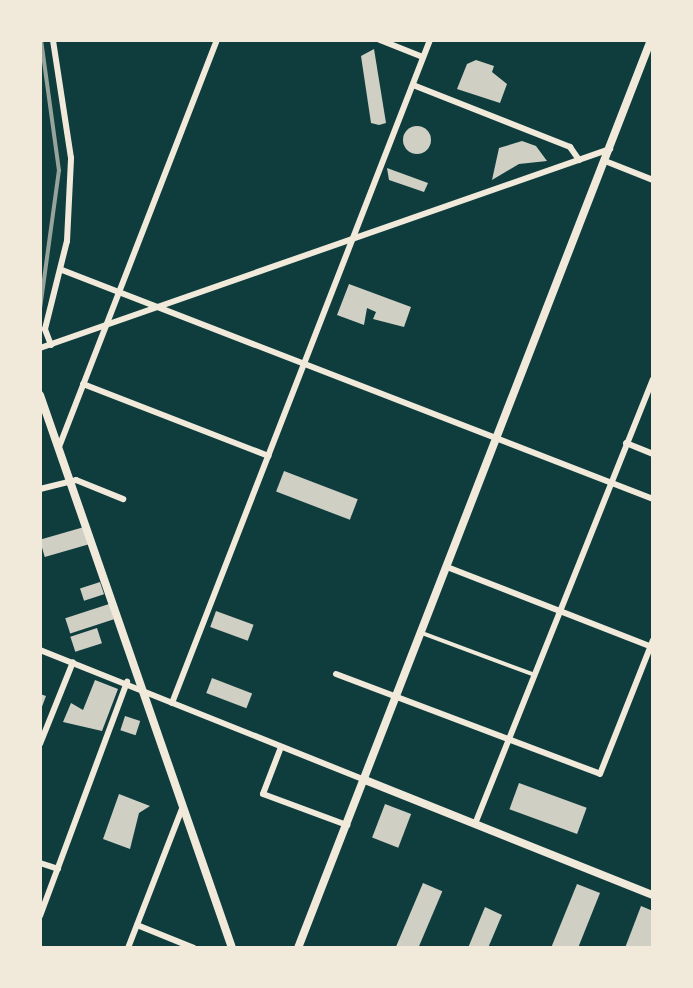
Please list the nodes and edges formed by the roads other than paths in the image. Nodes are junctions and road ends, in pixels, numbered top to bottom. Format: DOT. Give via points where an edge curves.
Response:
graph roads {
  1 [pos="53,40"];
  2 [pos="217,40"];
  3 [pos="380,40"];
  4 [pos="430,40"];
  5 [pos="651,40"];
  6 [pos="423,57"];
  7 [pos="412,85"];
  8 [pos="610,149"];
  9 [pos="579,160"];
  10 [pos="605,161"];
  11 [pos="653,180"];
  12 [pos="351,240"];
  13 [pos="62,270"];
  14 [pos="120,291"];
  15 [pos="165,309"];
  16 [pos="106,328"];
  17 [pos="51,345"];
  18 [pos="40,348"];
  19 [pos="305,362"];
  20 [pos="653,379"];
  21 [pos="83,383"];
  22 [pos="40,395"];
  23 [pos="497,436"];
  24 [pos="626,443"];
  25 [pos="59,447"];
  26 [pos="653,454"];
  27 [pos="269,456"];
  28 [pos="71,482"];
  29 [pos="610,482"];
  30 [pos="40,489"];
  31 [pos="123,499"];
  32 [pos="653,499"];
  33 [pos="447,567"];
  34 [pos="557,610"];
  35 [pos="422,632"];
  36 [pos="652,643"];
  37 [pos="40,649"];
  38 [pos="73,662"];
  39 [pos="336,674"];
  40 [pos="532,674"];
  41 [pos="127,682"];
  42 [pos="142,689"];
  43 [pos="398,695"];
  44 [pos="172,703"];
  45 [pos="507,738"];
  46 [pos="40,744"];
  47 [pos="281,747"];
  48 [pos="365,780"];
  49 [pos="182,808"];
  50 [pos="475,824"];
  51 [pos="347,825"];
  52 [pos="40,863"];
  53 [pos="58,869"];
  54 [pos="653,895"];
  55 [pos="40,916"];
  56 [pos="137,925"];
  57 [pos="128,948"];
  58 [pos="194,948"];
  59 [pos="232,948"];
  60 [pos="298,948"];
  1 -- 13 [label="street" via="71,158"];
  2 -- 14 [label="street"];
  3 -- 6 [label="street"];
  4 -- 6 [label="street"];
  5 -- 8 [label="street"];
  6 -- 7 [label="street"];
  7 -- 9 [label="street" via="570,147"];
  7 -- 12 [label="street"];
  8 -- 9 [label="street"];
  8 -- 10 [label="street"];
  9 -- 12 [label="street"];
  10 -- 11 [label="street"];
  10 -- 23 [label="street"];
  12 -- 15 [label="street"];
  12 -- 19 [label="street"];
  13 -- 14 [label="street"];
  13 -- 17 [label="street" via="45,329"];
  14 -- 15 [label="street"];
  14 -- 16 [label="street"];
  15 -- 16 [label="street"];
  15 -- 19 [label="street"];
  16 -- 17 [label="street"];
  16 -- 21 [label="street"];
  17 -- 18 [label="street"];
  19 -- 23 [label="street"];
  19 -- 27 [label="street"];
  20 -- 24 [label="street"];
  21 -- 25 [label="street"];
  21 -- 27 [label="street"];
  22 -- 25 [label="street"];
  23 -- 29 [label="street"];
  23 -- 33 [label="street"];
  24 -- 26 [label="street"];
  24 -- 29 [label="street"];
  25 -- 28 [label="street"];
  27 -- 44 [label="street"];
  28 -- 30 [label="street"];
  28 -- 31 [label="street"];
  28 -- 42 [label="street"];
  29 -- 32 [label="street"];
  29 -- 34 [label="street"];
  33 -- 34 [label="street"];
  33 -- 35 [label="street"];
  34 -- 36 [label="street"];
  34 -- 40 [label="street"];
  35 -- 40 [label="lane"];
  35 -- 43 [label="street"];
  36 -- 45 [label="street" via="600,774"];
  37 -- 38 [label="street"];
  38 -- 41 [label="street"];
  38 -- 46 [label="street"];
  39 -- 43 [label="street"];
  40 -- 45 [label="street"];
  41 -- 42 [label="street"];
  41 -- 53 [label="street"];
  42 -- 44 [label="street"];
  42 -- 49 [label="street"];
  43 -- 45 [label="street"];
  43 -- 48 [label="street"];
  44 -- 47 [label="street"];
  45 -- 50 [label="street"];
  47 -- 48 [label="street"];
  47 -- 51 [label="street" via="263,794"];
  48 -- 50 [label="street"];
  48 -- 51 [label="street"];
  49 -- 56 [label="street"];
  49 -- 59 [label="street"];
  50 -- 54 [label="street"];
  51 -- 60 [label="street"];
  52 -- 53 [label="street"];
  53 -- 55 [label="street"];
  56 -- 57 [label="street"];
  56 -- 58 [label="street"];
}
